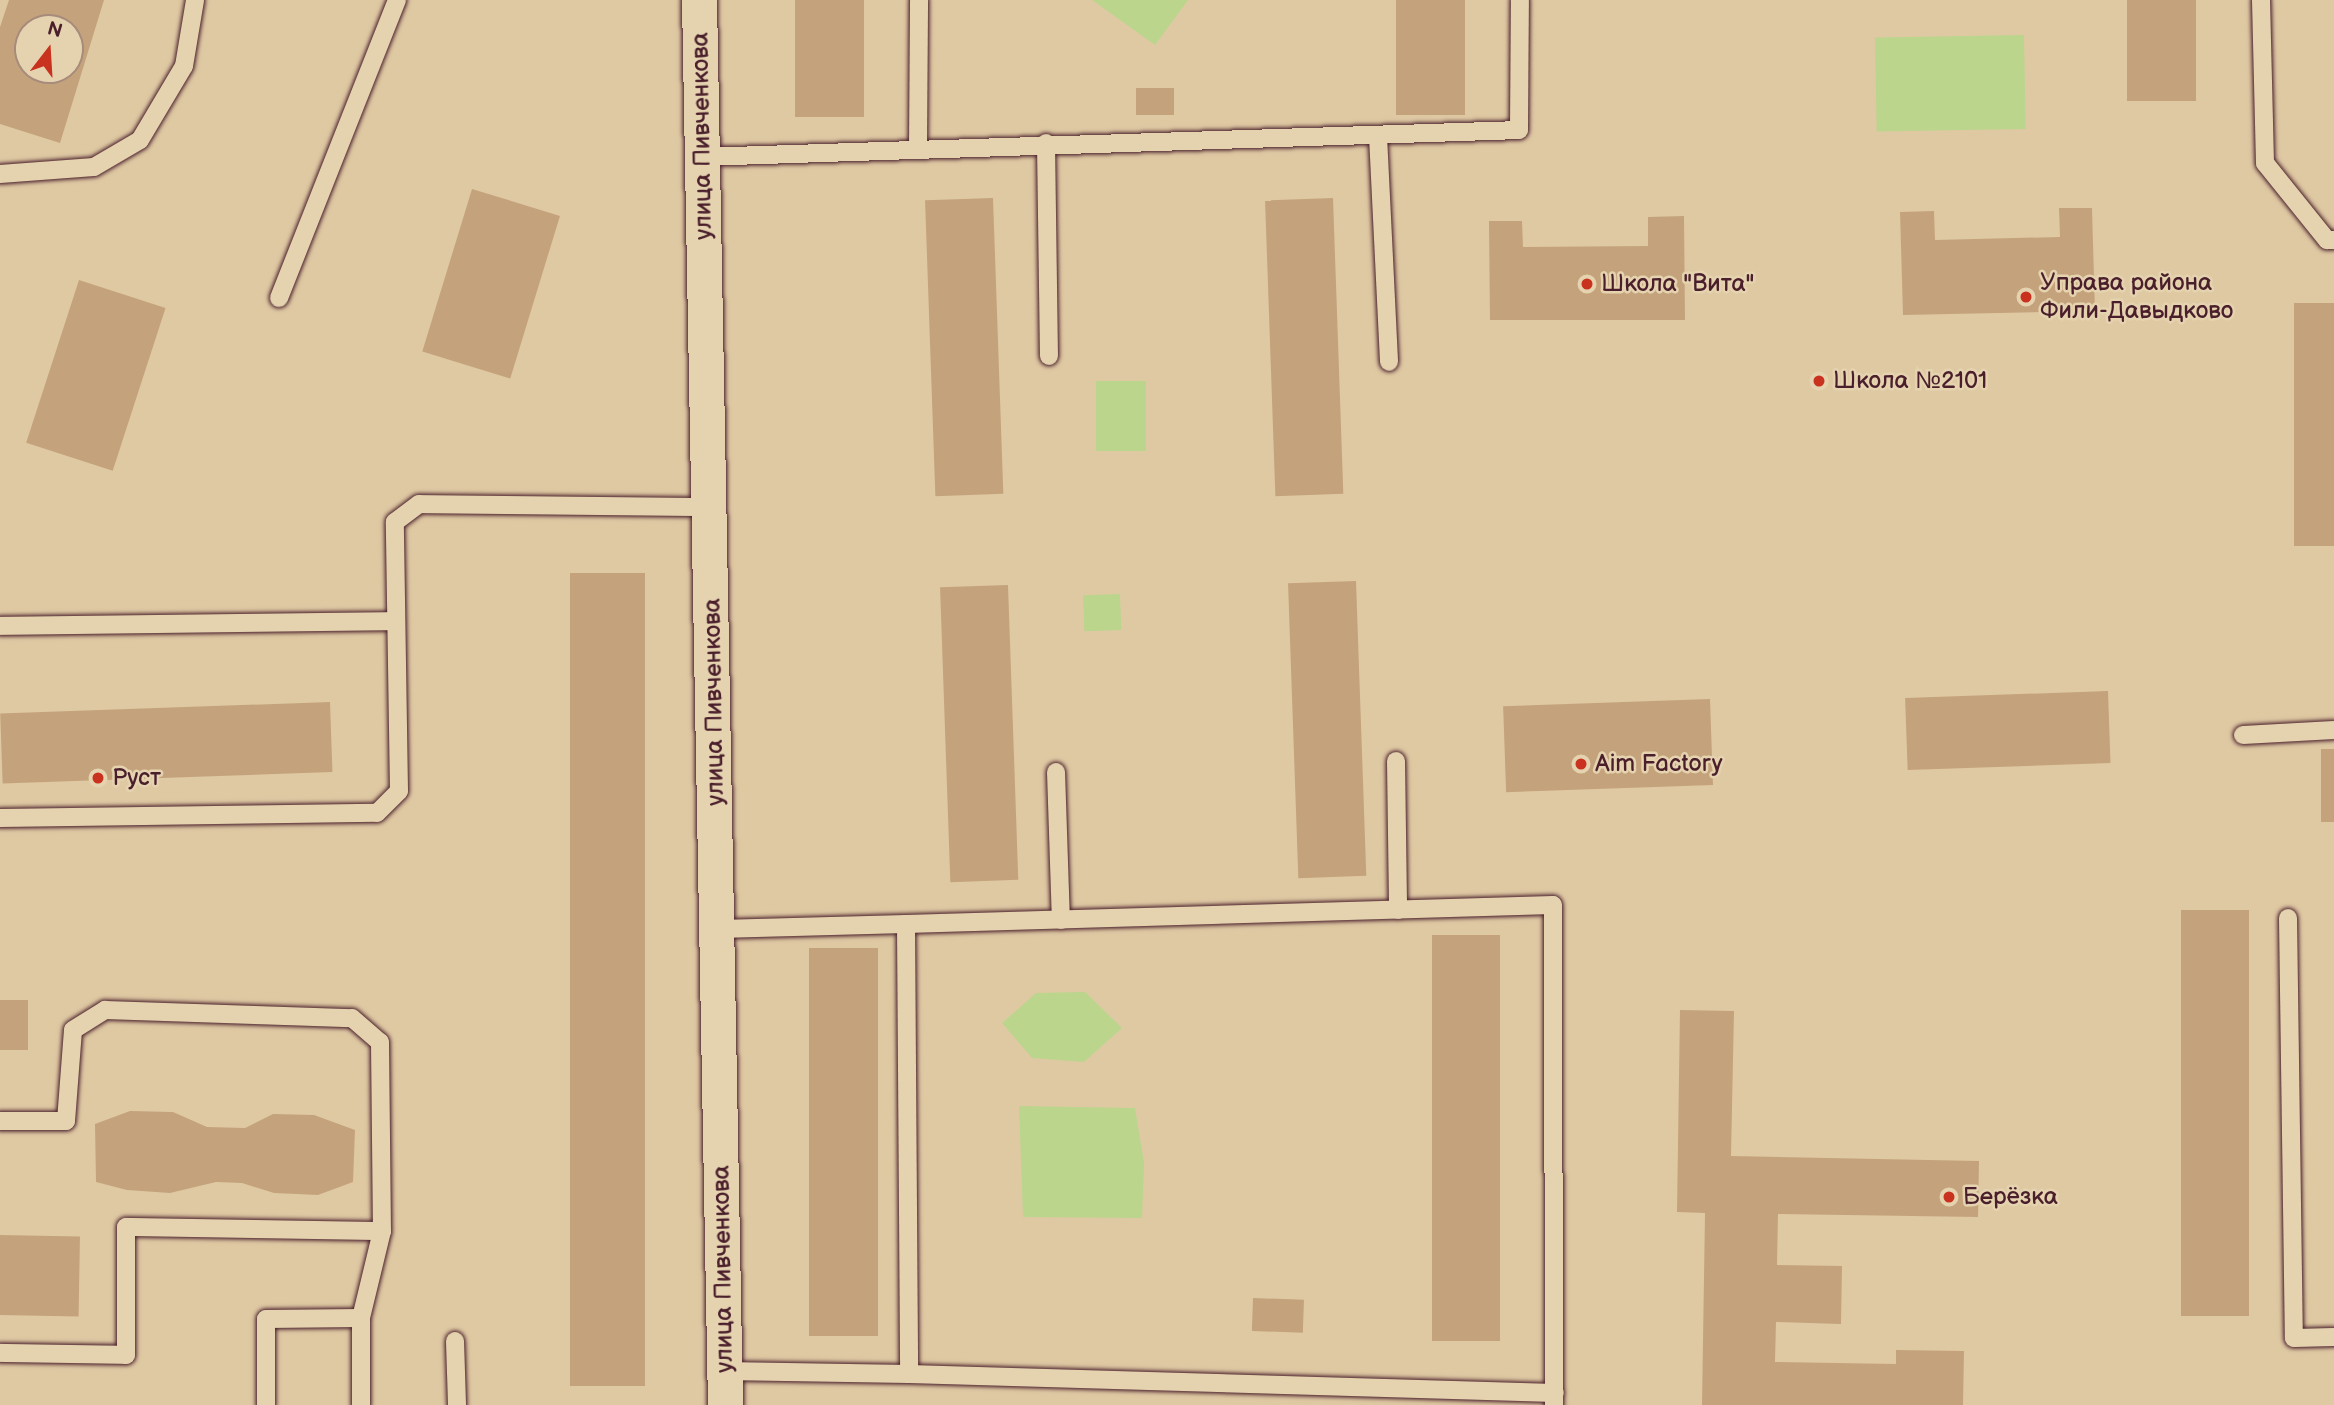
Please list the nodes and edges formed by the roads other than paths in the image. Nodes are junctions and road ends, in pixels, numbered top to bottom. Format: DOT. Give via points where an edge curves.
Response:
graph roads {
  1 [pos="195,0"];
  2 [pos="397,0"];
  3 [pos="699,0"];
  4 [pos="919,0"];
  5 [pos="1520,0"];
  6 [pos="2261,0"];
  7 [pos="1378,136"];
  8 [pos="1046,143"];
  9 [pos="918,150"];
  10 [pos="702,157"];
  11 [pos="0,174"];
  12 [pos="2334,240"];
  13 [pos="279,298"];
  14 [pos="1049,356"];
  15 [pos="1389,362"];
  16 [pos="710,507"];
  17 [pos="396,621"];
  18 [pos="0,626"];
  19 [pos="2334,730"];
  20 [pos="2243,735"];
  21 [pos="1396,761"];
  22 [pos="1056,772"];
  23 [pos="0,818"];
  24 [pos="1398,910"];
  25 [pos="2288,918"];
  26 [pos="1061,920"];
  27 [pos="906,924"];
  28 [pos="719,929"];
  29 [pos="0,1121"];
  30 [pos="382,1231"];
  31 [pos="361,1318"];
  32 [pos="2334,1337"];
  33 [pos="455,1340"];
  34 [pos="0,1353"];
  35 [pos="909,1374"];
  36 [pos="724,1388"];
  37 [pos="1554,1399"];
  38 [pos="266,1405"];
  39 [pos="361,1405"];
  40 [pos="457,1405"];
  1 -- 11 [label="lane" via="184,66 140,140 94,167"];
  2 -- 13 [label="lane"];
  3 -- 10 [label="street, улица Пивченкова"];
  4 -- 9 [label="lane"];
  5 -- 7 [label="lane" via="1519,130"];
  6 -- 12 [label="lane" via="2265,163 2327,240"];
  7 -- 8 [label="lane"];
  7 -- 15 [label="lane"];
  8 -- 9 [label="lane"];
  8 -- 14 [label="lane"];
  9 -- 10 [label="lane"];
  10 -- 16 [label="street, улица Пивченкова"];
  16 -- 17 [label="lane" via="419,504 395,522"];
  16 -- 28 [label="street, улица Пивченкова"];
  17 -- 18 [label="lane"];
  17 -- 23 [label="lane" via="398,791 377,813"];
  19 -- 20 [label="lane"];
  21 -- 24 [label="lane"];
  22 -- 26 [label="lane"];
  24 -- 26 [label="lane"];
  24 -- 37 [label="lane" via="1553,905"];
  25 -- 32 [label="lane" via="2294,1338"];
  26 -- 27 [label="lane"];
  27 -- 28 [label="lane"];
  27 -- 35 [label="lane"];
  28 -- 36 [label="street, улица Пивченкова"];
  29 -- 30 [label="lane" via="66,1121 73,1030 105,1010 352,1018 380,1042"];
  30 -- 31 [label="lane"];
  30 -- 34 [label="lane" via="126,1227 126,1355"];
  31 -- 38 [label="lane" via="266,1319"];
  31 -- 39 [label="lane"];
  33 -- 40 [label="lane"];
  35 -- 36 [label="lane"];
  35 -- 37 [label="lane"];
}
